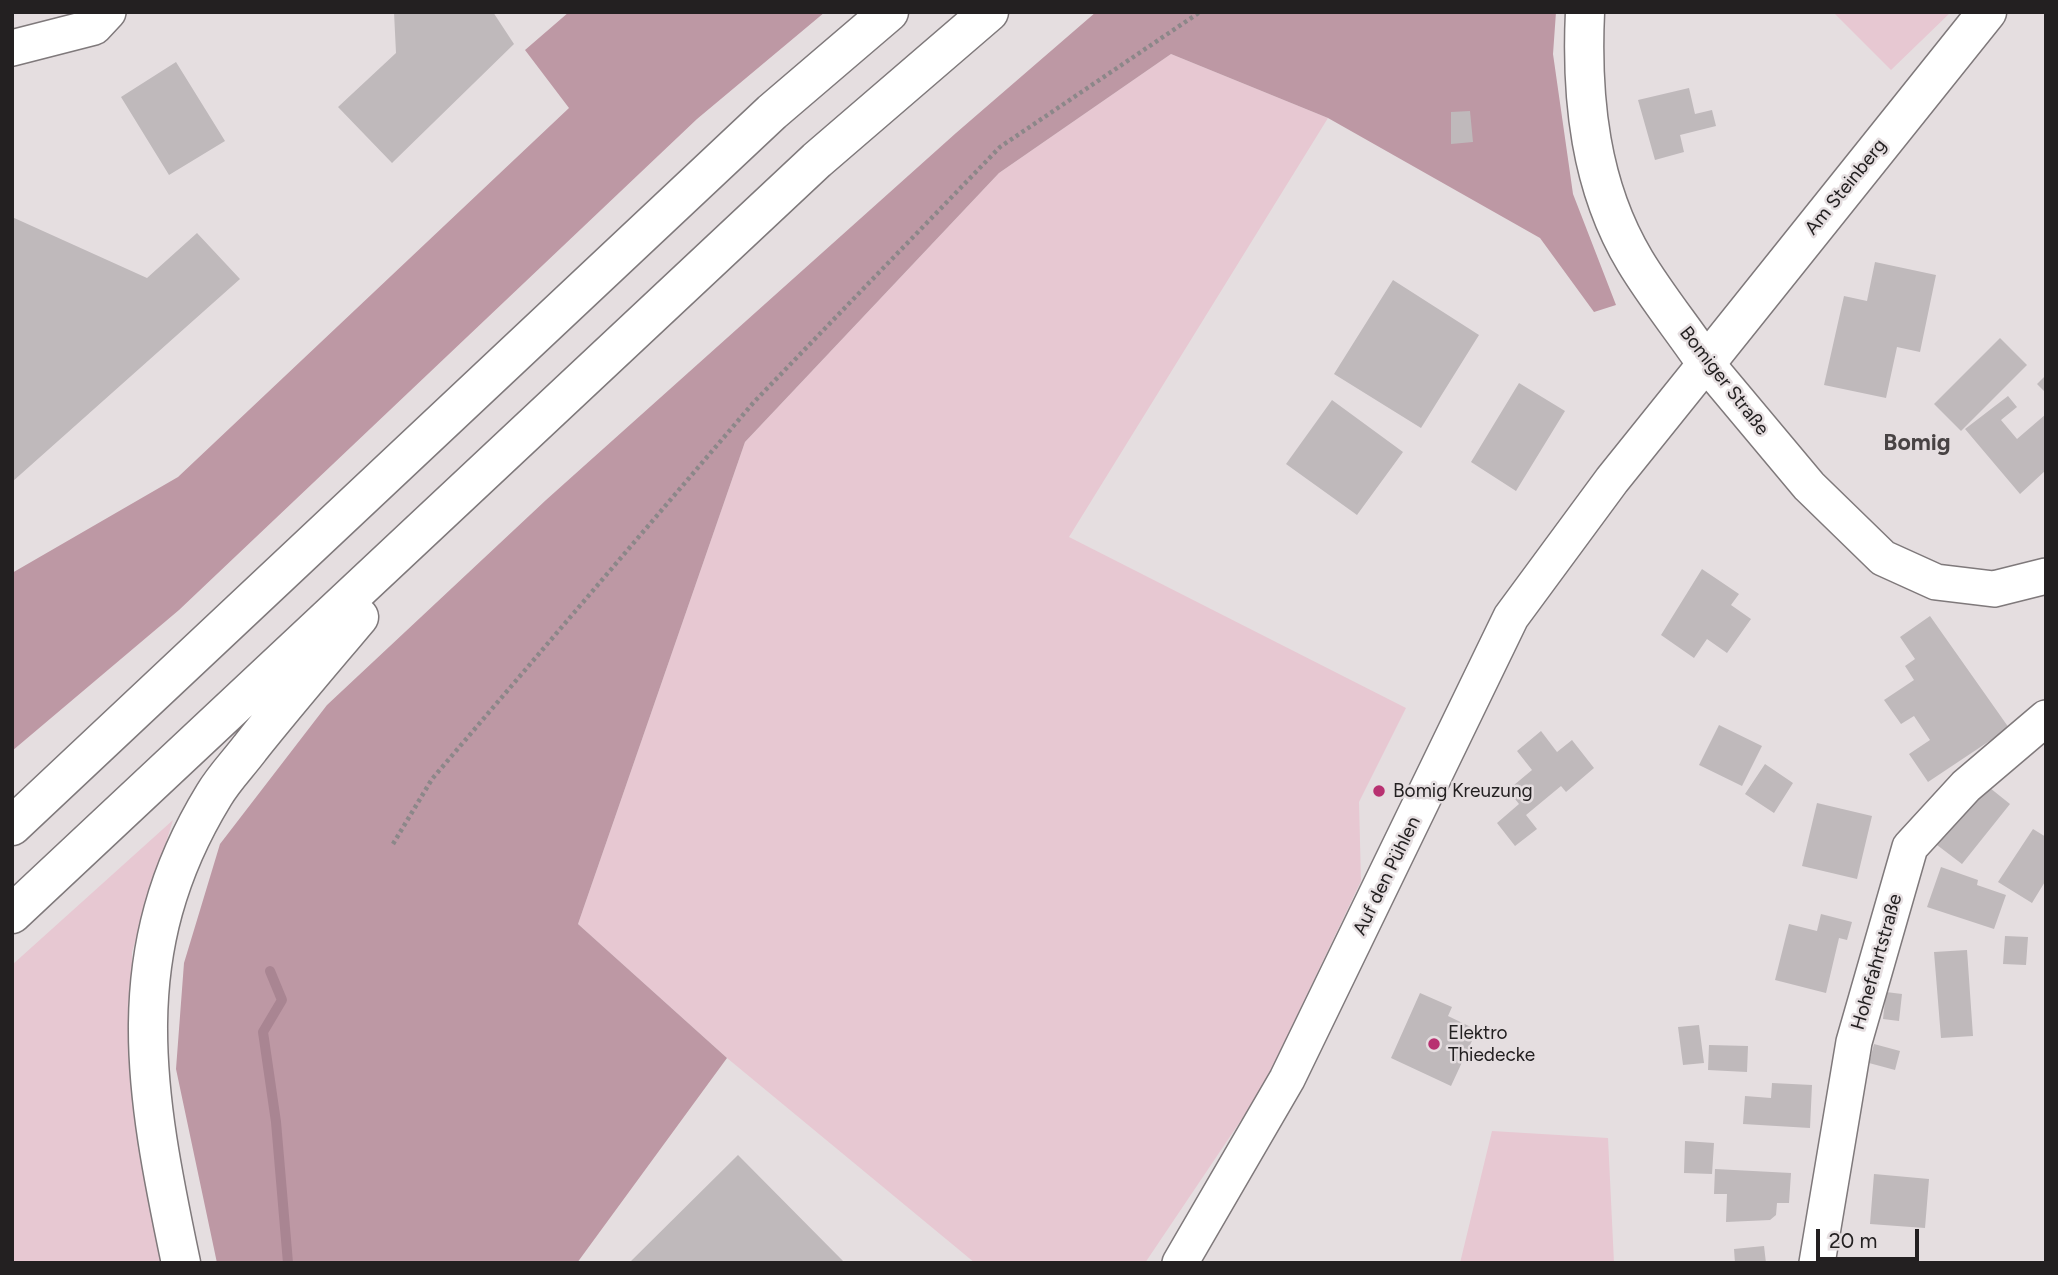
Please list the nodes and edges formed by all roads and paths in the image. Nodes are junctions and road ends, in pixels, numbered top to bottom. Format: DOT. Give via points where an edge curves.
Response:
graph roads {
  1 [pos="108,12"];
  2 [pos="889,12"];
  3 [pos="989,12"];
  4 [pos="1199,12"];
  5 [pos="1585,12"];
  6 [pos="1987,12"];
  7 [pos="12,48"];
  8 [pos="1706,363"];
  9 [pos="470,484"];
  10 [pos="2046,576"];
  11 [pos="2046,718"];
  12 [pos="12,826"];
  13 [pos="393,844"];
  14 [pos="12,914"];
  15 [pos="181,1263"];
  16 [pos="1180,1263"];
  17 [pos="1817,1263"];
  1 -- 7 [label="street" via="94,27"];
  2 -- 12 [label="main road" via="772,112"];
  3 -- 9 [label="main road" via="817,160"];
  4 -- 13 [label="path" via="1000,147 867,284 754,402 432,779"];
  5 -- 8 [label="main road, Bomiger Straße" via="1583,70 1591,142 1608,205 1634,260"];
  6 -- 8 [label="main road, Am Steinberg"];
  8 -- 10 [label="street, Bomiger Straße" via="1809,486 1883,558 1936,582 1994,589"];
  8 -- 16 [label="street, Auf den Pühlen" via="1511,617 1287,1079"];
  9 -- 14 [label="main road"];
  9 -- 15 [label="main road" via="216,792 182,852 159,918 149,978 147,1047 151,1106"];
  11 -- 17 [label="street, Hohefahrtstraße" via="1966,786 1910,847 1854,1042"];
}
